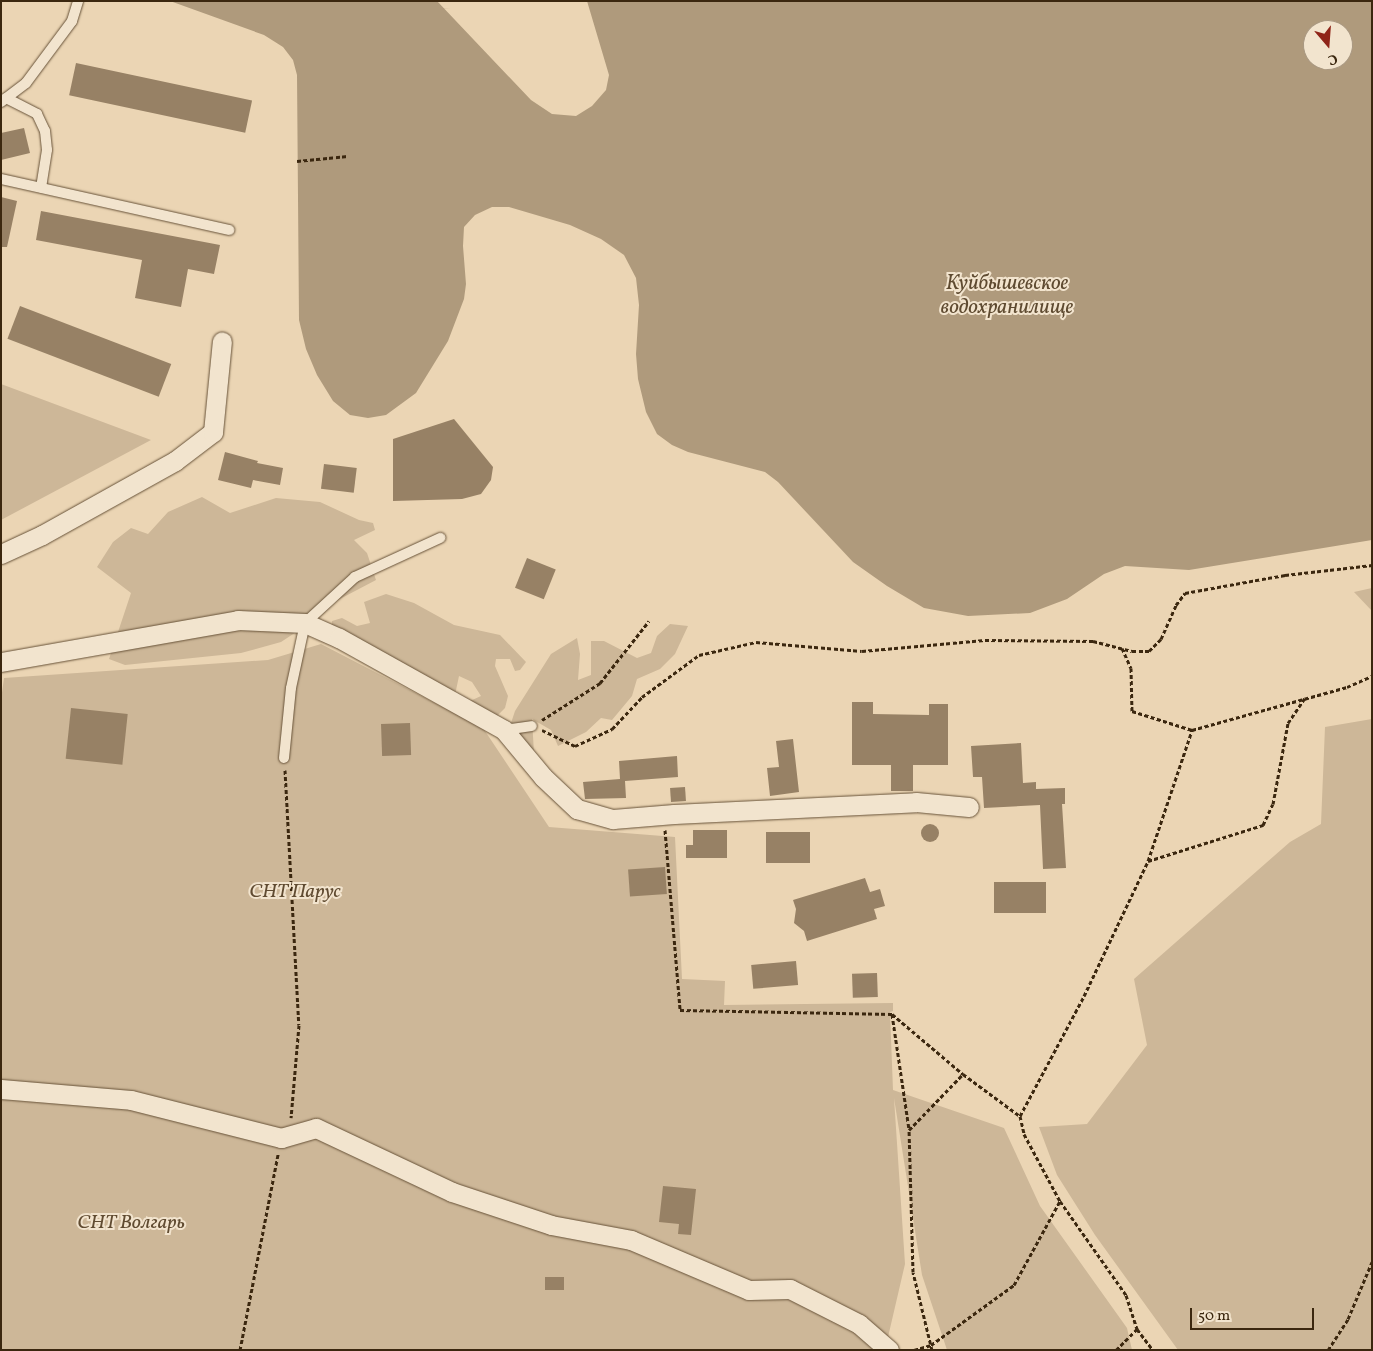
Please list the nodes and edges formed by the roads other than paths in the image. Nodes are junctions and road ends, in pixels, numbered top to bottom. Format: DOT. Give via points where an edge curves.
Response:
graph roads {
  1 [pos="78,1"];
  2 [pos="3,100"];
  3 [pos="1,180"];
  4 [pos="41,188"];
  5 [pos="229,230"];
  6 [pos="222,341"];
  7 [pos="440,538"];
  8 [pos="1,554"];
  9 [pos="305,623"];
  10 [pos="1,662"];
  11 [pos="532,726"];
  12 [pos="504,730"];
  13 [pos="284,758"];
  14 [pos="969,807"];
  15 [pos="1,1089"];
  16 [pos="889,1350"];
  1 -- 2 [label="lane" via="72,21 26,83"];
  2 -- 4 [label="lane" via="37,114 45,132 47,150"];
  3 -- 4 [label="lane"];
  4 -- 5 [label="lane"];
  6 -- 8 [label="street" via="213,432 175,461 42,536"];
  7 -- 9 [label="lane" via="355,577"];
  9 -- 10 [label="street" via="238,620"];
  9 -- 12 [label="street" via="339,638"];
  9 -- 13 [label="lane" via="291,688"];
  11 -- 12 [label="lane"];
  12 -- 14 [label="street" via="543,777 577,809 613,819 916,802"];
  15 -- 16 [label="street" via="131,1100 281,1138 316,1128 461,1195 551,1225 631,1240 749,1290 790,1289 858,1324"];
}
